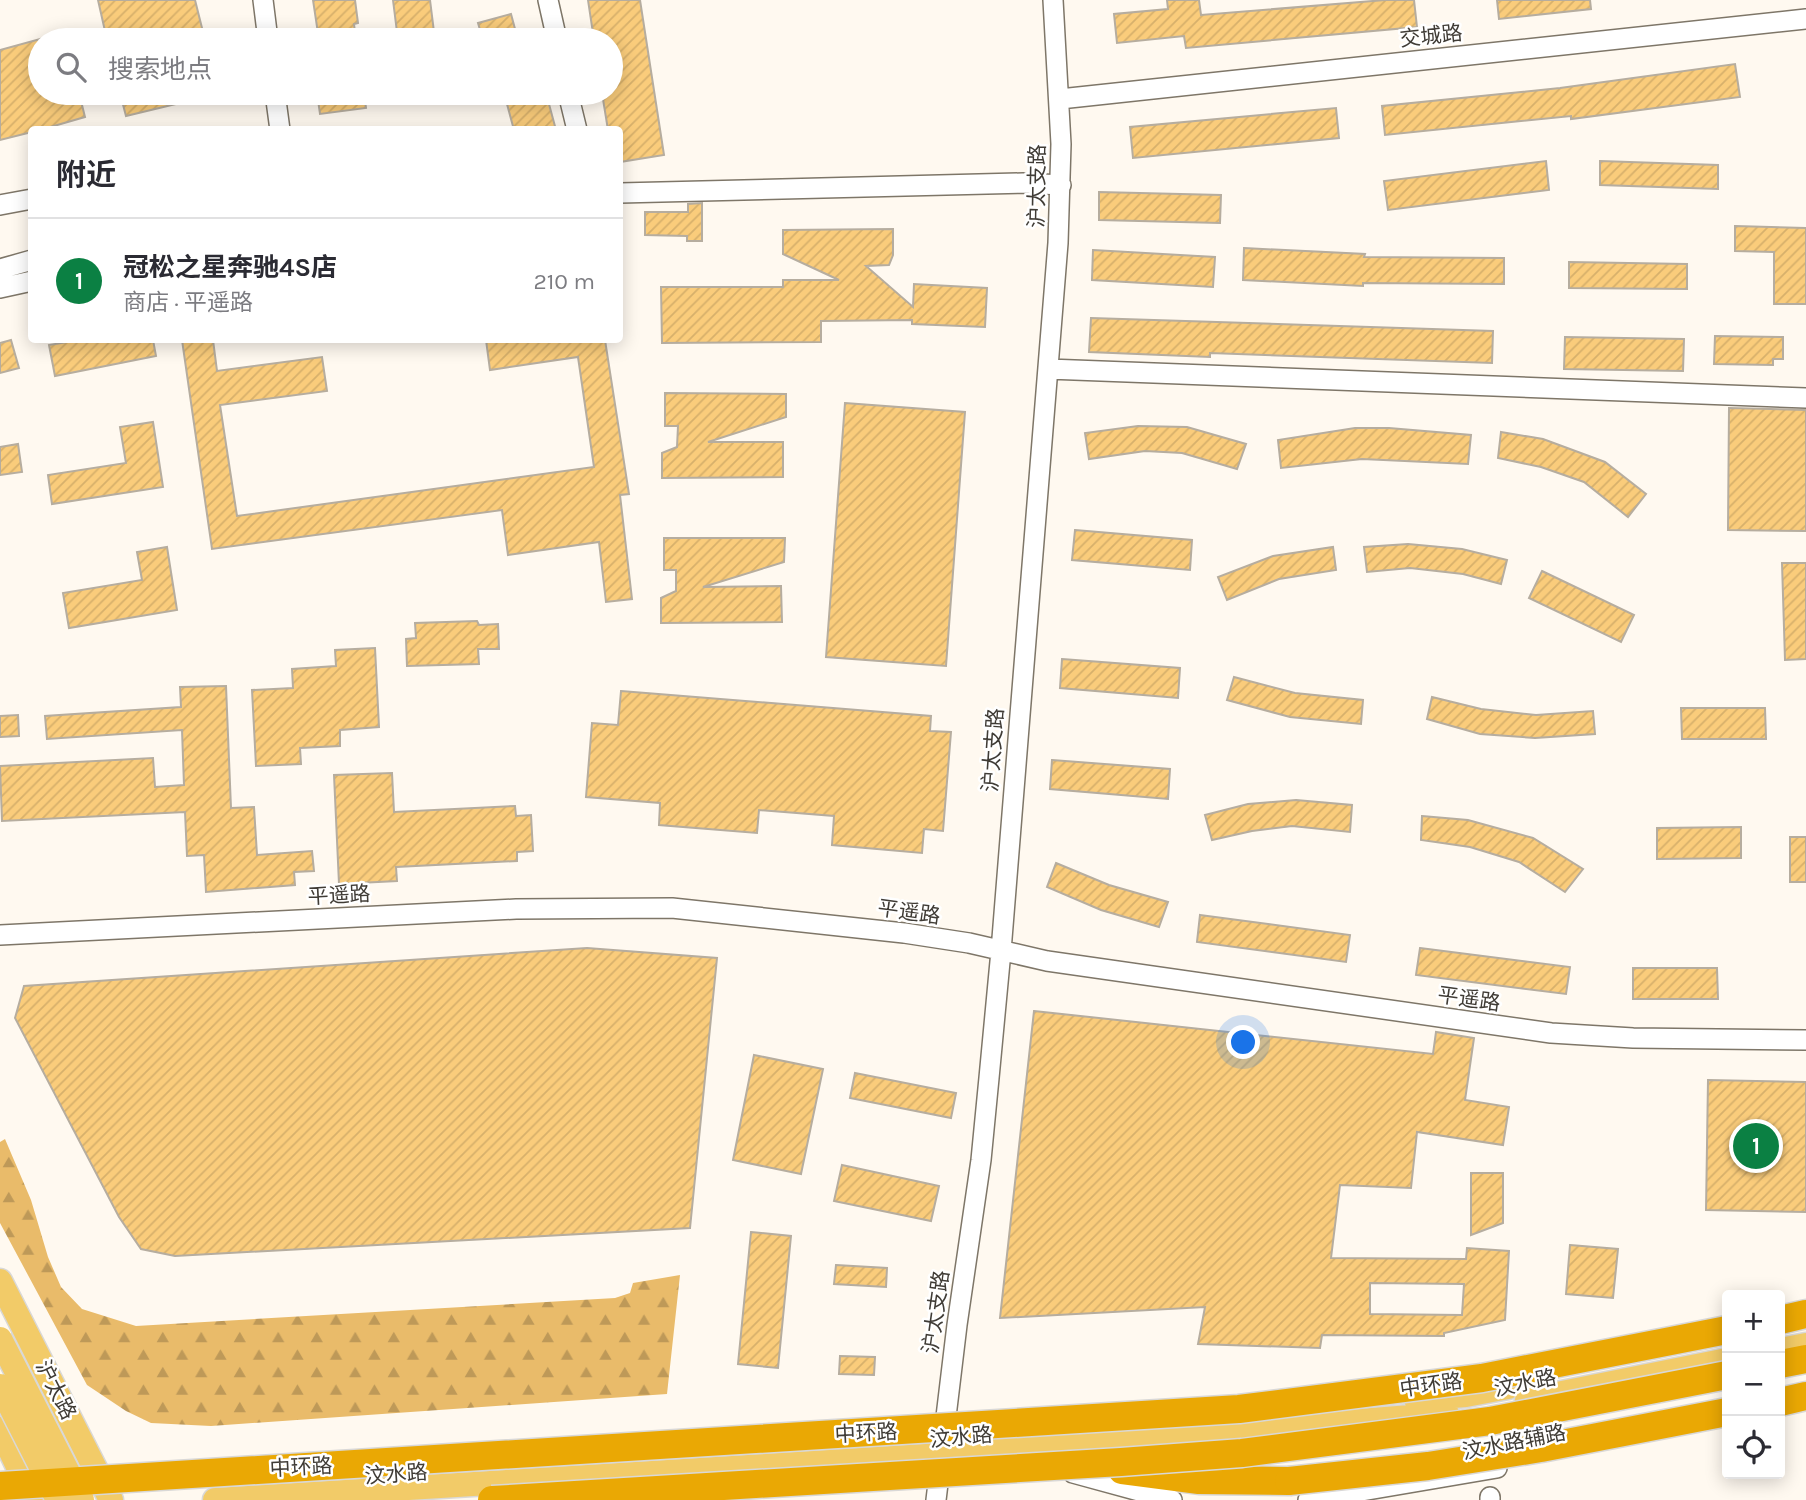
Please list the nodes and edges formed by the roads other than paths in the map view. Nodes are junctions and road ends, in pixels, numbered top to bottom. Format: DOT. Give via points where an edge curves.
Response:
graph roads {
  1 [pos="263,0"];
  2 [pos="548,0"];
  3 [pos="1054,0"];
  4 [pos="1806,19"];
  5 [pos="266,28"];
  6 [pos="554,28"];
  7 [pos="1060,99"];
  8 [pos="277,105"];
  9 [pos="571,105"];
  10 [pos="279,126"];
  11 [pos="576,126"];
  12 [pos="1061,185"];
  13 [pos="623,193"];
  14 [pos="28,200"];
  15 [pos="0,205"];
  16 [pos="28,261"];
  17 [pos="0,269"];
  18 [pos="28,282"];
  19 [pos="0,288"];
  20 [pos="1048,369"];
  21 [pos="1806,398"];
  22 [pos="0,935"];
  23 [pos="1001,951"];
  24 [pos="1806,1040"];
  25 [pos="0,1281"];
  26 [pos="1806,1306"];
  27 [pos="1785,1310"];
  28 [pos="1806,1314"];
  29 [pos="1785,1319"];
  30 [pos="1722,1323"];
  31 [pos="1806,1328"];
  32 [pos="1722,1331"];
  33 [pos="1785,1333"];
  34 [pos="0,1339"];
  35 [pos="1722,1345"];
  36 [pos="1806,1345"];
  37 [pos="1785,1349"];
  38 [pos="1806,1359"];
  39 [pos="1722,1361"];
  40 [pos="1785,1363"];
  41 [pos="1806,1369"];
  42 [pos="1785,1373"];
  43 [pos="1722,1376"];
  44 [pos="1623,1381"];
  45 [pos="1722,1385"];
  46 [pos="0,1386"];
  47 [pos="1691,1391"];
  48 [pos="1806,1396"];
  49 [pos="1785,1401"];
  50 [pos="1806,1407"];
  51 [pos="1785,1411"];
  52 [pos="1722,1420"];
  53 [pos="0,1429"];
  54 [pos="1264,1429"];
  55 [pos="942,1438"];
  56 [pos="1202,1465"];
  57 [pos="1122,1470"];
  58 [pos="1073,1473"];
  59 [pos="627,1475"];
  60 [pos="8,1479"];
  61 [pos="105,1488"];
  62 [pos="1299,1490"];
  63 [pos="937,1491"];
  64 [pos="344,1492"];
  65 [pos="1359,1496"];
  66 [pos="1329,1498"];
  67 [pos="34,1500"];
  68 [pos="58,1500"];
  69 [pos="82,1500"];
  70 [pos="215,1500"];
  71 [pos="374,1500"];
  72 [pos="492,1500"];
  73 [pos="572,1500"];
  74 [pos="638,1500"];
  75 [pos="1172,1500"];
  1 -- 5 [label="street"];
  2 -- 6 [label="street"];
  3 -- 7 [label="street, 沪太支路"];
  4 -- 7 [label="street, 交城路"];
  7 -- 12 [label="street, 沪太支路"];
  8 -- 10 [label="street"];
  9 -- 11 [label="street"];
  12 -- 13 [label="street"];
  12 -- 20 [label="street, 沪太支路"];
  14 -- 15 [label="street"];
  16 -- 17 [label="street"];
  18 -- 19 [label="street"];
  20 -- 21 [label="street"];
  20 -- 23 [label="street, 沪太支路"];
  22 -- 23 [label="street, 平遥路" via="615,907 705,911 860,928"];
  23 -- 24 [label="street, 平遥路" via="1551,1032"];
  23 -- 55 [label="street, 沪太支路" via="981,1160"];
  25 -- 61 [label="main road, 沪太路"];
  26 -- 27 [label="main road"];
  28 -- 29 [label="highway"];
  30 -- 55 [label="main road, 汶水路" via="1359,1386"];
  31 -- 33 [label="main road"];
  32 -- 60 [label="highway, 中环路, bridge" via="1482,1378 1239,1409"];
  34 -- 69 [label="main road, 沪太路, bridge"];
  35 -- 55 [label="main road, 汶水路" via="1466,1395"];
  36 -- 37 [label="main road"];
  38 -- 40 [label="highway"];
  39 -- 44 [label="main road, 汶水路"];
  41 -- 42 [label="main road"];
  43 -- 72 [label="highway, 中环路, bridge" via="1489,1422 1242,1452"];
  44 -- 47 [label="main road"];
  44 -- 54 [label="main road, 汶水路" via="1460,1413"];
  45 -- 47 [label="main road, 汶水路"];
  46 -- 68 [label="main road, bridge"];
  47 -- 56 [label="main road, 汶水路" via="1477,1432"];
  48 -- 49 [label="highway"];
  50 -- 51 [label="street"];
  52 -- 62 [label="highway, bridge"];
  52 -- 65 [label="street, 汶水路辅路"];
  53 -- 60 [label="main road"];
  54 -- 55 [label="main road, 汶水路"];
  54 -- 56 [label="main road"];
  55 -- 59 [label="main road, 汶水路"];
  55 -- 61 [label="main road, 汶水路"];
  55 -- 63 [label="street, 沪太支路"];
  56 -- 57 [label="main road, 汶水路"];
  57 -- 58 [label="main road, 汶水路"];
  57 -- 62 [label="highway"];
  58 -- 63 [label="main road, 汶水路"];
  58 -- 75 [label="street"];
  59 -- 64 [label="main road, 汶水路"];
  59 -- 73 [label="main road"];
  60 -- 61 [label="main road, 汶水路"];
  60 -- 67 [label="main road"];
  62 -- 66 [label="street, 汶水路辅路"];
  63 -- 74 [label="main road, 汶水路"];
  64 -- 70 [label="main road, 汶水路"];
  64 -- 71 [label="main road"];
  65 -- 66 [label="street, 汶水路辅路"];
}
